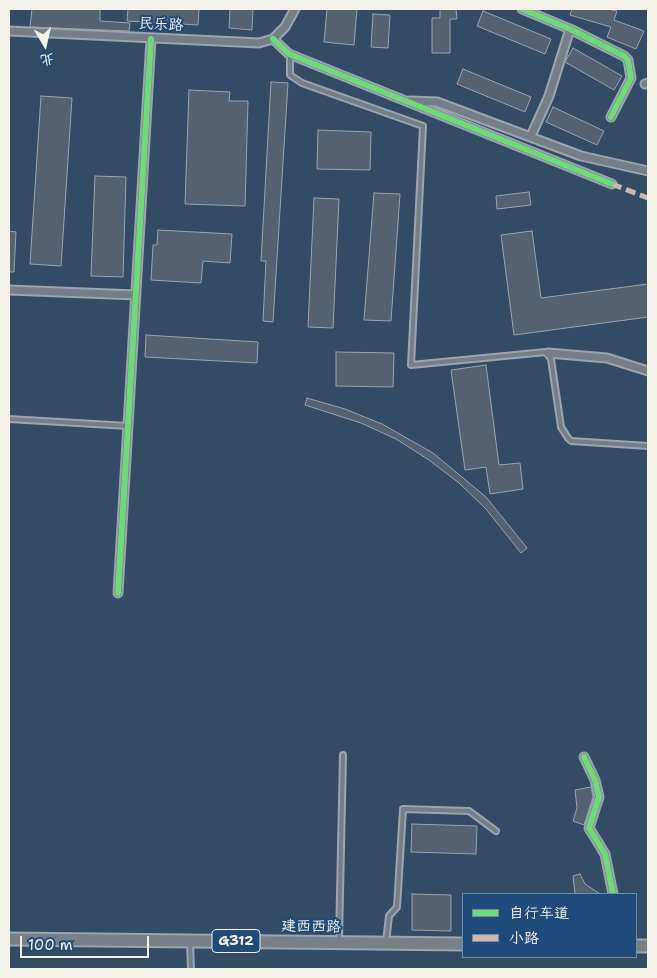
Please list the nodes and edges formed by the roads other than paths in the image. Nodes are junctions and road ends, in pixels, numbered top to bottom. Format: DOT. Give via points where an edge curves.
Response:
graph roads {
  1 [pos="295,9"];
  2 [pos="522,9"];
  3 [pos="570,29"];
  4 [pos="9,31"];
  5 [pos="151,39"];
  6 [pos="273,39"];
  7 [pos="290,54"];
  8 [pos="405,101"];
  9 [pos="611,117"];
  10 [pos="531,136"];
  11 [pos="648,171"];
  12 [pos="612,184"];
  13 [pos="9,290"];
  14 [pos="136,295"];
  15 [pos="548,353"];
  16 [pos="648,372"];
  17 [pos="9,420"];
  18 [pos="128,426"];
  19 [pos="648,446"];
  20 [pos="118,593"];
  21 [pos="344,756"];
  22 [pos="584,756"];
  23 [pos="496,831"];
  24 [pos="613,893"];
  25 [pos="9,938"];
  26 [pos="190,941"];
  27 [pos="339,942"];
  28 [pos="386,943"];
  29 [pos="462,944"];
  30 [pos="191,969"];
  1 -- 6 [label="street" via="285,27"];
  2 -- 3 [label="street"];
  3 -- 9 [label="street" via="624,56 630,66 631,78"];
  3 -- 10 [label="street" via="549,96"];
  4 -- 5 [label="street, 民乐路"];
  5 -- 6 [label="street, 民乐路" via="260,43"];
  5 -- 14 [label="street"];
  6 -- 7 [label="street"];
  7 -- 8 [label="street"];
  7 -- 15 [label="lane" via="290,75 302,83 423,126 411,365 541,351"];
  8 -- 10 [label="street" via="437,102"];
  8 -- 12 [label="street"];
  10 -- 11 [label="street" via="581,156"];
  13 -- 14 [label="street"];
  14 -- 18 [label="street"];
  15 -- 16 [label="street" via="607,358"];
  15 -- 19 [label="lane" via="562,427 571,441"];
  17 -- 18 [label="lane"];
  18 -- 20 [label="street"];
  21 -- 27 [label="lane"];
  22 -- 24 [label="street" via="599,797 589,828 605,854"];
  23 -- 28 [label="lane" via="469,811 403,809 397,907 389,916"];
  25 -- 26 [label="highway, 建西西路 / G312"];
  26 -- 27 [label="highway, 建西西路 / G312"];
  26 -- 30 [label="lane"];
  27 -- 28 [label="highway, 建西西路 / G312"];
  28 -- 29 [label="highway, 建西西路 / G312"];
}
